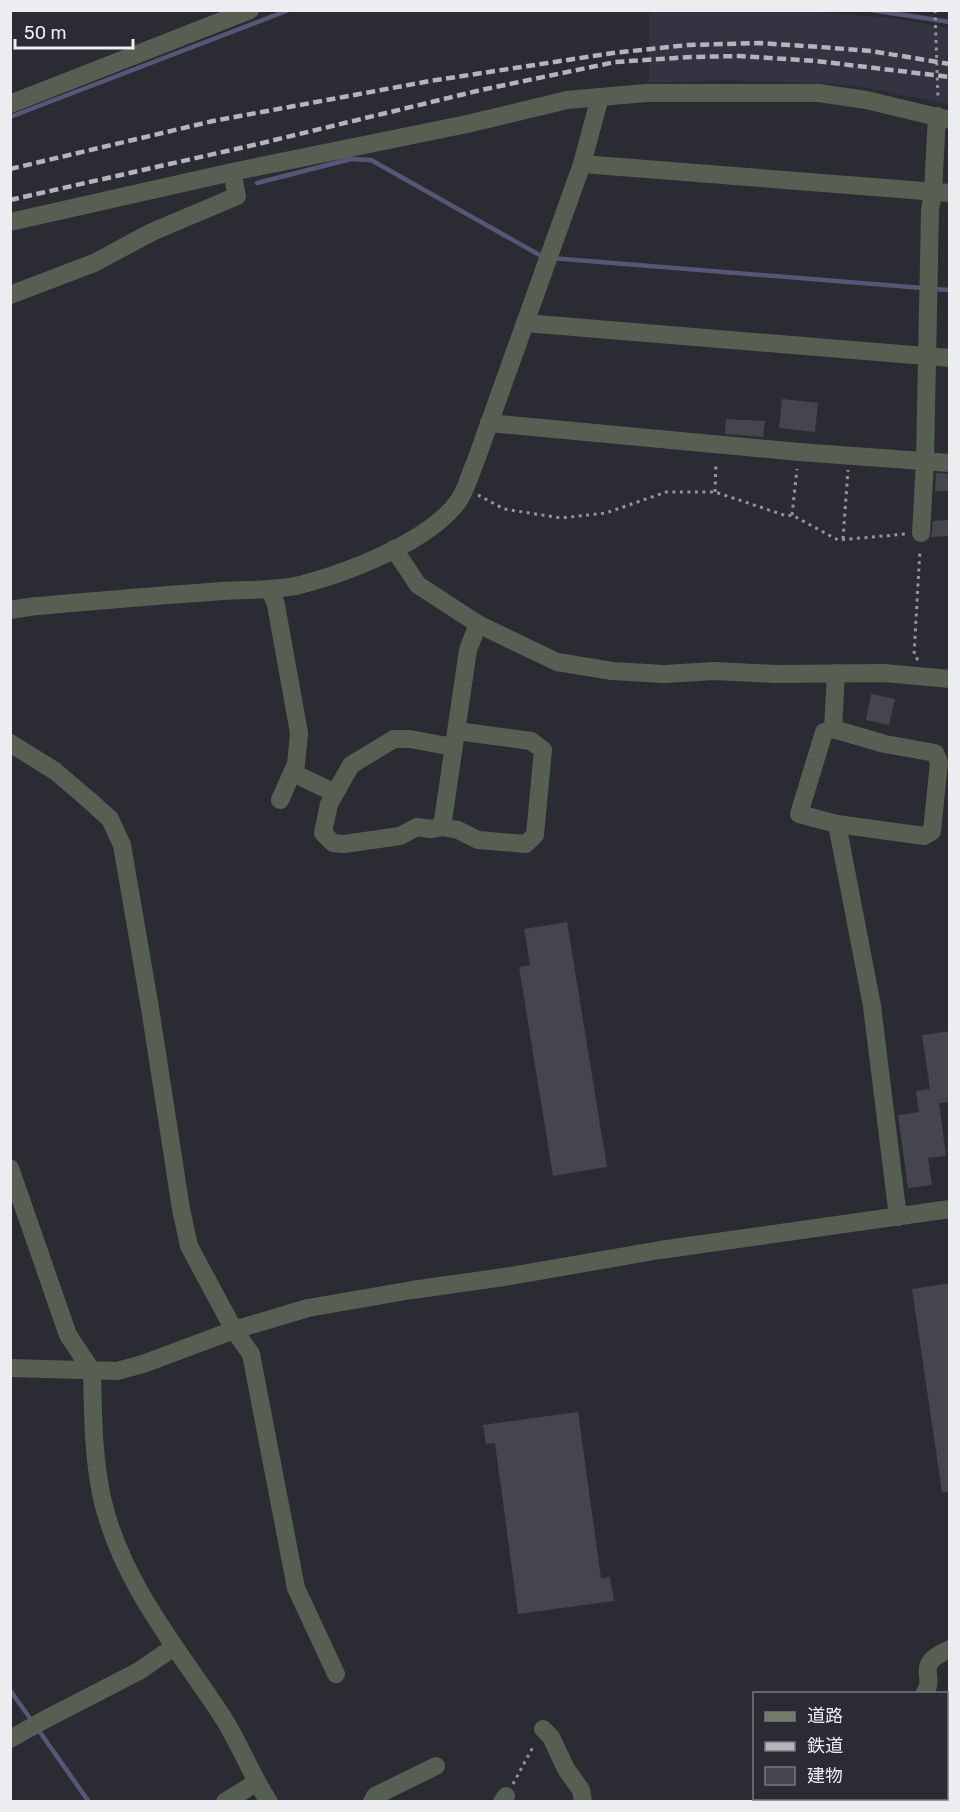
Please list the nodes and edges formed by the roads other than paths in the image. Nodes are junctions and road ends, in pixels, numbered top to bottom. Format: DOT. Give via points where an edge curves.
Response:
graph roads {
  1 [pos="250,10"];
  2 [pos="600,97"];
  3 [pos="10,104"];
  4 [pos="943,118"];
  5 [pos="582,164"];
  6 [pos="232,172"];
  7 [pos="941,192"];
  8 [pos="10,222"];
  9 [pos="10,295"];
  10 [pos="525,323"];
  11 [pos="926,356"];
  12 [pos="950,358"];
  13 [pos="489,423"];
  14 [pos="925,461"];
  15 [pos="950,463"];
  16 [pos="921,533"];
  17 [pos="394,549"];
  18 [pos="270,589"];
  19 [pos="10,610"];
  20 [pos="478,624"];
  21 [pos="836,673"];
  22 [pos="950,679"];
  23 [pos="833,729"];
  24 [pos="455,739"];
  25 [pos="10,743"];
  26 [pos="293,773"];
  27 [pos="334,793"];
  28 [pos="280,800"];
  29 [pos="837,824"];
  30 [pos="442,827"];
  31 [pos="10,1168"];
  32 [pos="950,1209"];
  33 [pos="898,1217"];
  34 [pos="234,1330"];
  35 [pos="10,1368"];
  36 [pos="92,1371"];
  37 [pos="174,1647"];
  38 [pos="950,1649"];
  39 [pos="336,1674"];
  40 [pos="925,1692"];
  41 [pos="543,1729"];
  42 [pos="10,1739"];
  43 [pos="436,1766"];
  44 [pos="256,1782"];
  45 [pos="225,1802"];
  46 [pos="269,1802"];
  47 [pos="372,1802"];
  48 [pos="583,1802"];
  1 -- 3 [label="street"];
  2 -- 4 [label="street" via="646,93 819,93"];
  2 -- 5 [label="street"];
  2 -- 6 [label="street" via="567,100"];
  4 -- 7 [label="street"];
  5 -- 7 [label="street"];
  5 -- 10 [label="street"];
  6 -- 8 [label="street"];
  6 -- 9 [label="street" via="237,196 152,232 94,263"];
  7 -- 11 [label="street" via="930,210"];
  10 -- 11 [label="street"];
  10 -- 13 [label="street"];
  11 -- 12 [label="street"];
  11 -- 14 [label="street"];
  13 -- 14 [label="street"];
  13 -- 17 [label="street" via="459,500 431,529"];
  14 -- 15 [label="street"];
  14 -- 16 [label="street"];
  17 -- 18 [label="street" via="321,578"];
  17 -- 20 [label="street" via="418,585"];
  18 -- 19 [label="street"];
  18 -- 26 [label="street" via="299,733"];
  20 -- 21 [label="street" via="557,662 612,671"];
  20 -- 24 [label="street" via="468,650"];
  21 -- 22 [label="street"];
  21 -- 23 [label="street"];
  23 -- 29 [label="street" via="824,732 799,814"];
  23 -- 29 [label="street" via="935,753 939,762 932,831 924,836"];
  24 -- 27 [label="street" via="394,739 351,765"];
  24 -- 30 [label="street"];
  24 -- 30 [label="street" via="531,741 543,750 535,835 526,844 478,840"];
  25 -- 34 [label="street" via="55,771 110,819 122,845 189,1246"];
  26 -- 27 [label="street"];
  26 -- 28 [label="street"];
  27 -- 30 [label="street" via="323,834 333,843 387,839 417,827"];
  29 -- 33 [label="street" via="872,1006"];
  31 -- 36 [label="street" via="68,1335"];
  32 -- 33 [label="street"];
  33 -- 34 [label="street" via="412,1290 308,1308"];
  34 -- 36 [label="street" via="143,1364 117,1371"];
  34 -- 39 [label="street" via="251,1354 296,1588"];
  35 -- 36 [label="street"];
  36 -- 37 [label="street" via="94,1446 102,1499 120,1552"];
  37 -- 42 [label="street" via="139,1671"];
  37 -- 44 [label="street" via="222,1715"];
  38 -- 40 [label="street" via="928,1664 929,1684"];
  41 -- 48 [label="street" via="582,1790"];
  43 -- 47 [label="street" via="375,1796"];
  44 -- 45 [label="street"];
  44 -- 46 [label="street"];
}
